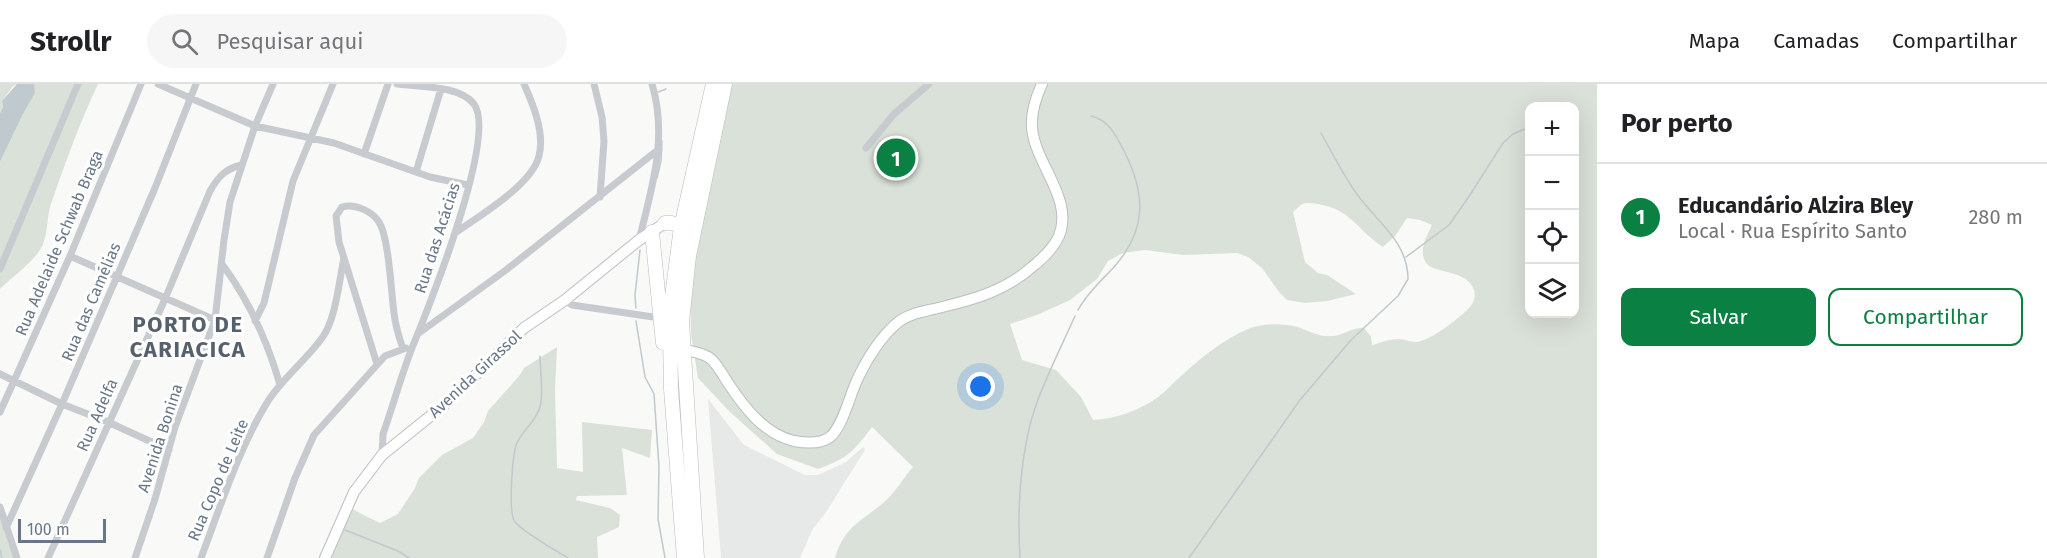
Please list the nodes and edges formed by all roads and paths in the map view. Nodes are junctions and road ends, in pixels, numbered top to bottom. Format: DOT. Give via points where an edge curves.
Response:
graph roads {
  1 [pos="78,84"];
  2 [pos="141,84"];
  3 [pos="158,84"];
  4 [pos="196,84"];
  5 [pos="273,84"];
  6 [pos="333,84"];
  7 [pos="388,84"];
  8 [pos="397,84"];
  9 [pos="524,84"];
  10 [pos="594,84"];
  11 [pos="652,84"];
  12 [pos="712,84"];
  13 [pos="725,84"];
  14 [pos="929,84"];
  15 [pos="1042,84"];
  16 [pos="441,89"];
  17 [pos="189,99"];
  18 [pos="255,126"];
  19 [pos="312,139"];
  20 [pos="866,148"];
  21 [pos="659,149"];
  22 [pos="364,154"];
  23 [pos="241,165"];
  24 [pos="416,171"];
  25 [pos="468,185"];
  26 [pos="600,197"];
  27 [pos="688,197"];
  28 [pos="665,223"];
  29 [pos="681,227"];
  30 [pos="652,232"];
  31 [pos="455,233"];
  32 [pos="639,240"];
  33 [pos="70,256"];
  34 [pos="344,258"];
  35 [pos="222,264"];
  36 [pos="0,269"];
  37 [pos="116,277"];
  38 [pos="165,299"];
  39 [pos="565,300"];
  40 [pos="660,318"];
  41 [pos="215,321"];
  42 [pos="255,321"];
  43 [pos="682,322"];
  44 [pos="419,333"];
  45 [pos="412,347"];
  46 [pos="403,349"];
  47 [pos="682,350"];
  48 [pos="377,364"];
  49 [pos="0,374"];
  50 [pos="14,380"];
  51 [pos="280,385"];
  52 [pos="671,389"];
  53 [pos="62,404"];
  54 [pos="0,412"];
  55 [pos="108,422"];
  56 [pos="170,450"];
  57 [pos="382,455"];
  58 [pos="0,507"];
  59 [pos="6,528"];
  60 [pos="17,558"];
  61 [pos="48,558"];
  62 [pos="135,558"];
  63 [pos="201,558"];
  64 [pos="267,558"];
  65 [pos="325,558"];
  66 [pos="684,558"];
  67 [pos="697,558"];
  1 -- 36 [label="street"];
  2 -- 33 [label="street, Rua Adelaide Schwab Braga"];
  3 -- 17 [label="street"];
  4 -- 17 [label="street, Rua das Camélias"];
  5 -- 18 [label="street, Avenida Bonina"];
  6 -- 19 [label="street"];
  7 -- 22 [label="street"];
  8 -- 16 [label="street, Rua das Acácias"];
  9 -- 31 [label="street" via="538,130 537,164 518,186"];
  10 -- 26 [label="street" via="604,141"];
  11 -- 21 [label="street"];
  12 -- 27 [label="highway"];
  13 -- 43 [label="highway" via="689,256"];
  14 -- 20 [label="street" via="894,114"];
  15 -- 47 [label="street" via="1032,129 1062,211 1060,232 1052,249 1001,289 915,314 898,323 866,364 835,432 828,439 794,441 773,433 752,416 713,361"];
  16 -- 24 [label="street"];
  16 -- 25 [label="street, Rua das Acácias" via="463,95 475,105 478,115"];
  17 -- 18 [label="street"];
  17 -- 37 [label="street, Rua das Camélias"];
  18 -- 19 [label="street"];
  18 -- 23 [label="street, Avenida Bonina"];
  19 -- 22 [label="street"];
  19 -- 42 [label="street" via="293,181 264,303"];
  21 -- 26 [label="street"];
  21 -- 32 [label="street"];
  22 -- 24 [label="street"];
  23 -- 35 [label="street, Avenida Bonina" via="230,202"];
  23 -- 38 [label="street, Rua Adelfa" via="217,179"];
  24 -- 25 [label="street"];
  25 -- 31 [label="street, Rua das Acácias"];
  26 -- 44 [label="street"];
  27 -- 28 [label="highway"];
  27 -- 29 [label="highway"];
  28 -- 29 [label="highway"];
  28 -- 30 [label="street, Avenida Girassol"];
  29 -- 43 [label="highway" via="688,241 677,314"];
  29 -- 52 [label="highway" via="671,314"];
  30 -- 32 [label="street, Avenida Girassol"];
  30 -- 40 [label="highway"];
  31 -- 44 [label="street, Rua das Acácias"];
  32 -- 39 [label="street, Avenida Girassol"];
  33 -- 37 [label="street"];
  33 -- 50 [label="street, Rua Adelaide Schwab Braga"];
  34 -- 46 [label="street" via="336,216 346,206 369,212 379,222 385,237 395,322"];
  34 -- 48 [label="street"];
  34 -- 51 [label="street, Rua Copo de Leite" via="323,336"];
  35 -- 41 [label="street, Avenida Bonina"];
  35 -- 42 [label="street"];
  37 -- 38 [label="street"];
  37 -- 53 [label="street, Rua das Camélias"];
  38 -- 41 [label="street"];
  38 -- 55 [label="street, Rua Adelfa"];
  39 -- 40 [label="street" via="572,305"];
  39 -- 57 [label="street, Avenida Girassol" via="524,328 449,401"];
  40 -- 52 [label="highway"];
  41 -- 56 [label="street, Avenida Bonina"];
  42 -- 51 [label="street"];
  43 -- 47 [label="highway"];
  44 -- 45 [label="street, Rua das Acácias"];
  45 -- 46 [label="street"];
  45 -- 57 [label="street, Rua das Acácias" via="383,434"];
  46 -- 48 [label="street" via="389,353"];
  47 -- 67 [label="highway"];
  48 -- 64 [label="street" via="314,435"];
  49 -- 50 [label="street"];
  50 -- 53 [label="street"];
  50 -- 54 [label="street, Rua Adelaide Schwab Braga"];
  51 -- 63 [label="street, Rua Copo de Leite" via="241,453"];
  52 -- 66 [label="highway"];
  53 -- 55 [label="street"];
  53 -- 59 [label="street, Rua das Camélias"];
  55 -- 56 [label="street"];
  55 -- 61 [label="street, Rua Adelfa"];
  56 -- 62 [label="street, Avenida Bonina"];
  57 -- 65 [label="street, Avenida Girassol" via="354,492"];
  58 -- 59 [label="street"];
  59 -- 60 [label="street"];
}
